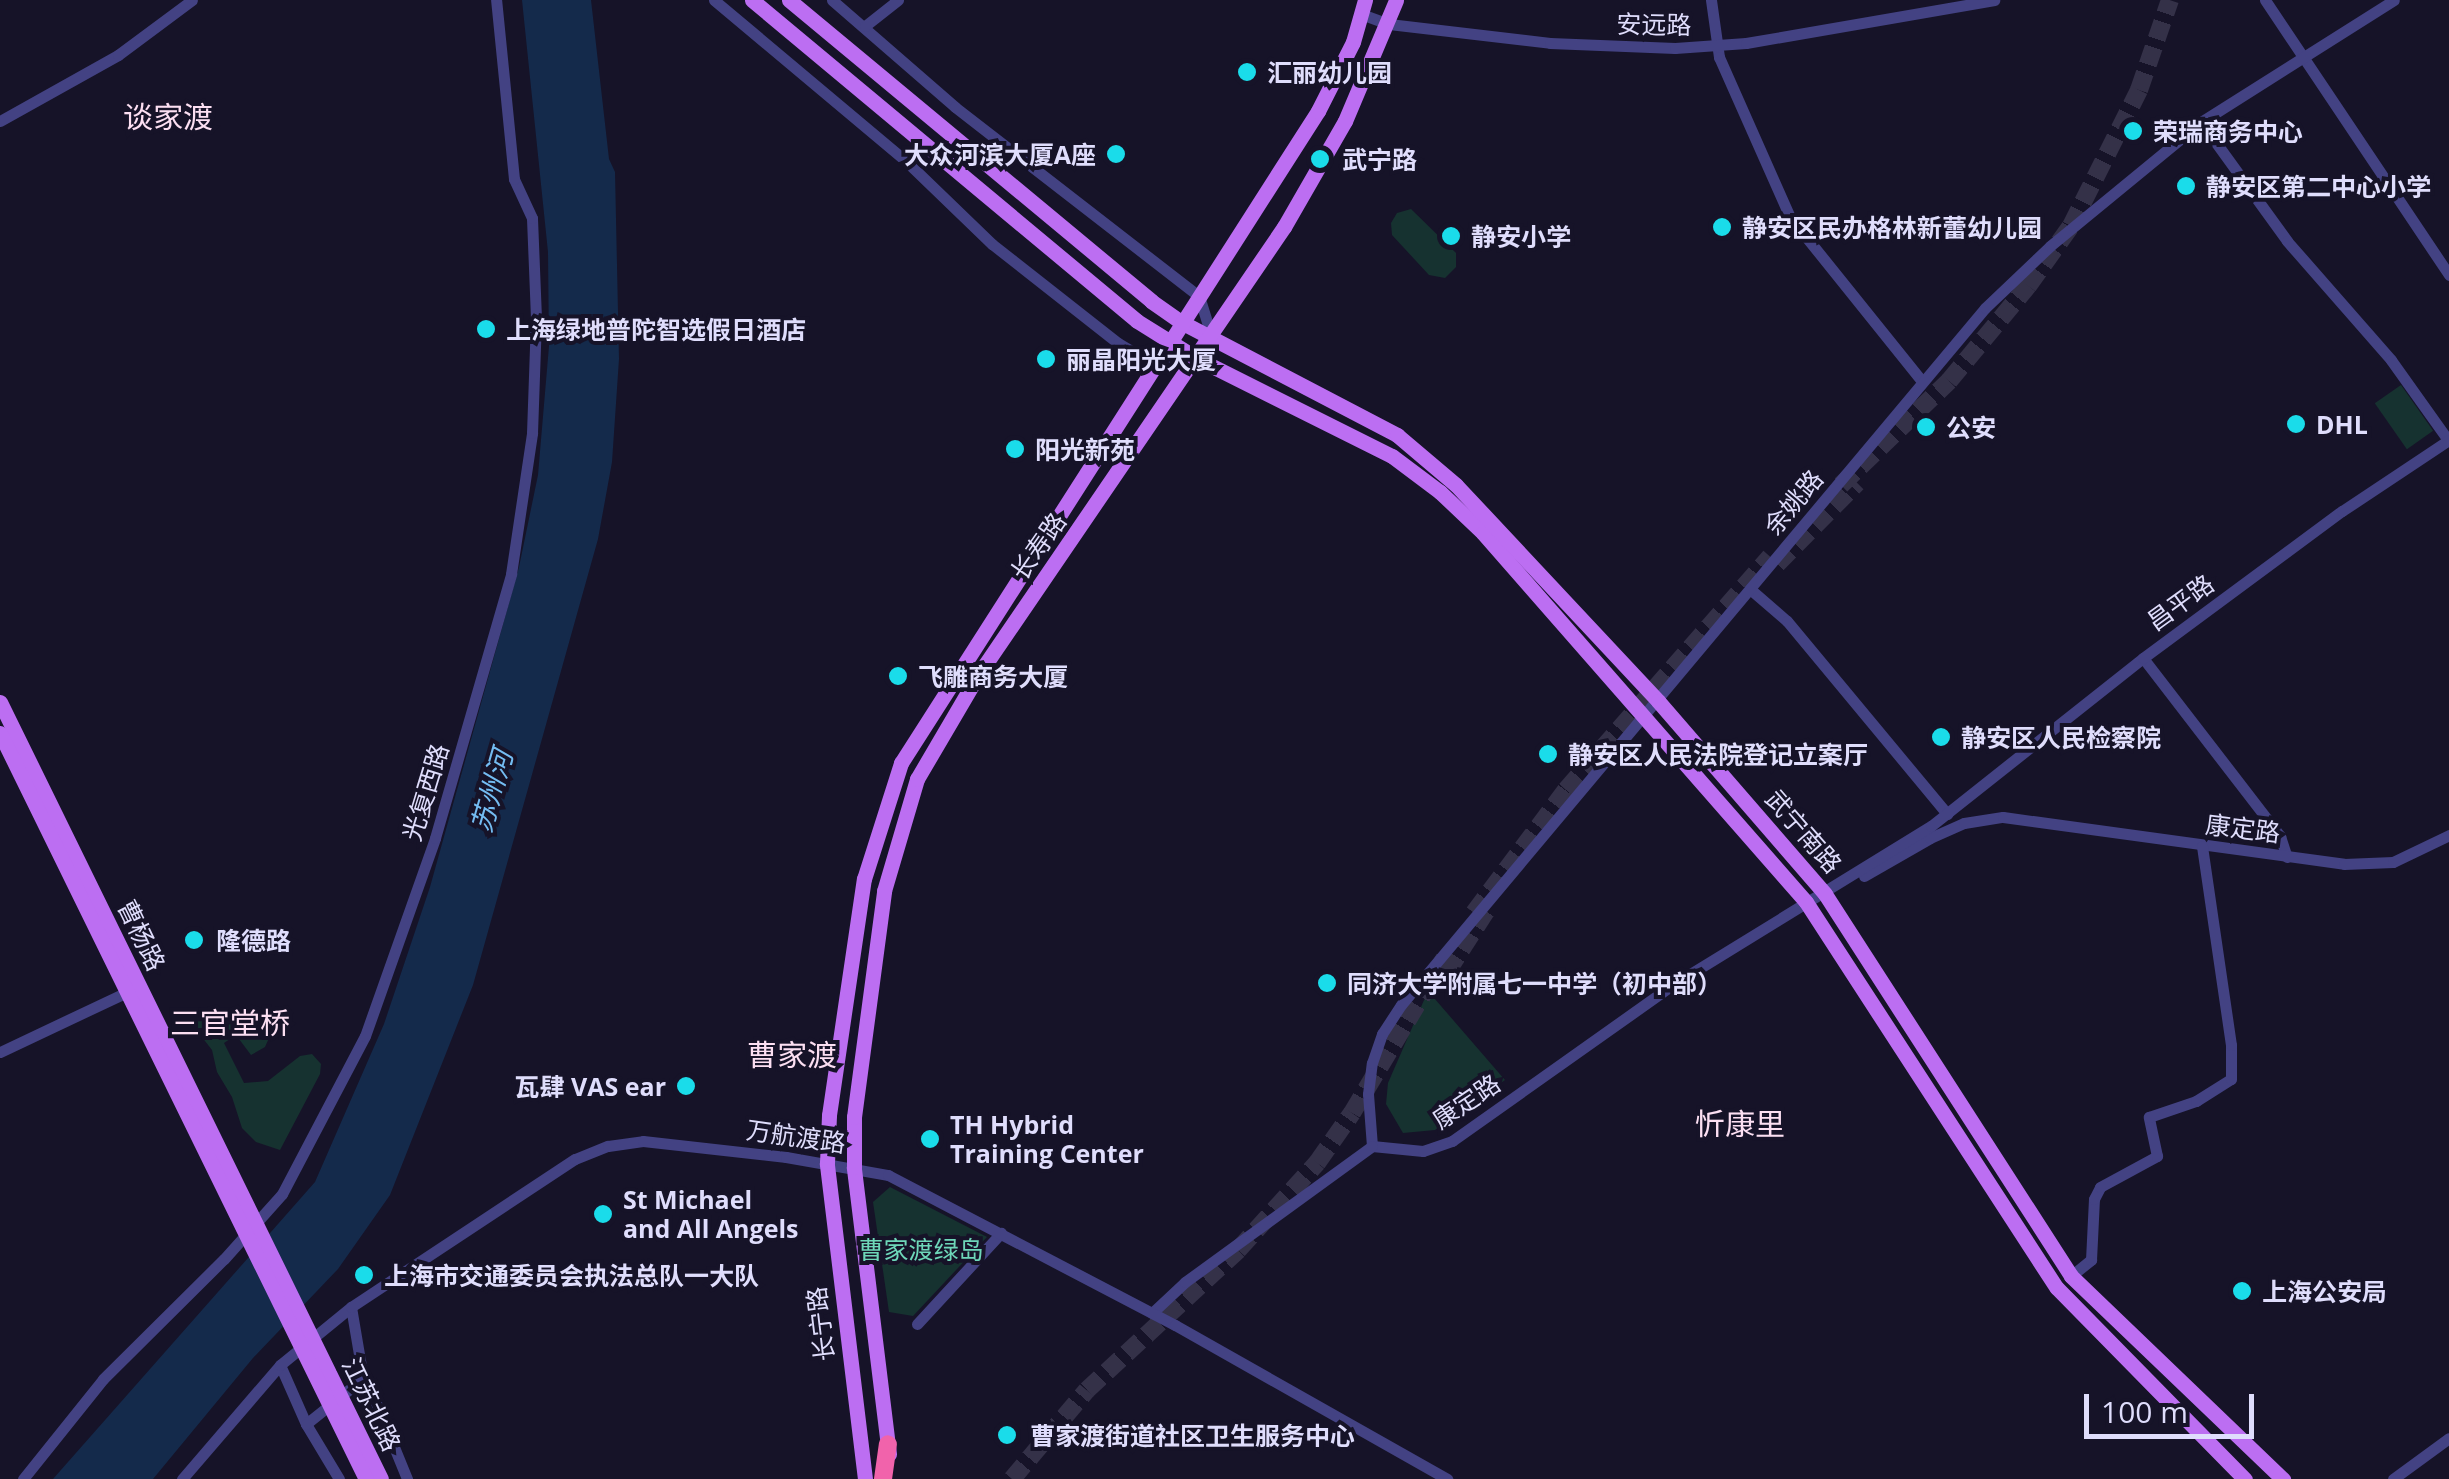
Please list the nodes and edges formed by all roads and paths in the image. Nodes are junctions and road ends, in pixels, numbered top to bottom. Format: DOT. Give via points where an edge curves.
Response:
graph roads {
  1 [pos="192,0"];
  2 [pos="496,0"];
  3 [pos="714,0"];
  4 [pos="752,0"];
  5 [pos="789,0"];
  6 [pos="832,0"];
  7 [pos="898,0"];
  8 [pos="1396,0"];
  9 [pos="1710,0"];
  10 [pos="1994,0"];
  11 [pos="2266,0"];
  12 [pos="2394,0"];
  13 [pos="1372,14"];
  14 [pos="864,26"];
  15 [pos="1716,46"];
  16 [pos="2303,54"];
  17 [pos="0,121"];
  18 [pos="2202,122"];
  19 [pos="2449,275"];
  20 [pos="1199,296"];
  21 [pos="1182,322"];
  22 [pos="1212,338"];
  23 [pos="1169,342"];
  24 [pos="1198,359"];
  25 [pos="1154,364"];
  26 [pos="1922,380"];
  27 [pos="2448,440"];
  28 [pos="1750,589"];
  29 [pos="2142,658"];
  30 [pos="1658,701"];
  31 [pos="0,702"];
  32 [pos="1642,719"];
  33 [pos="0,733"];
  34 [pos="1947,814"];
  35 [pos="2449,835"];
  36 [pos="2202,846"];
  37 [pos="2288,857"];
  38 [pos="1823,892"];
  39 [pos="1806,902"];
  40 [pos="126,992"];
  41 [pos="0,1052"];
  42 [pos="171,1068"];
  43 [pos="1372,1146"];
  44 [pos="827,1163"];
  45 [pos="854,1167"];
  46 [pos="1001,1233"];
  47 [pos="2070,1276"];
  48 [pos="351,1308"];
  49 [pos="1152,1313"];
  50 [pos="917,1324"];
  51 [pos="313,1356"];
  52 [pos="280,1365"];
  53 [pos="362,1366"];
  54 [pos="306,1424"];
  55 [pos="2449,1438"];
  56 [pos="888,1444"];
  57 [pos="23,1479"];
  58 [pos="182,1479"];
  59 [pos="339,1479"];
  60 [pos="366,1479"];
  61 [pos="381,1479"];
  62 [pos="407,1479"];
  63 [pos="865,1479"];
  64 [pos="882,1479"];
  65 [pos="892,1479"];
  66 [pos="1447,1479"];
  67 [pos="2245,1479"];
  68 [pos="2283,1479"];
  69 [pos="2393,1479"];
  1 -- 17 [label="street" via="118,55"];
  2 -- 57 [label="street, 光复西路" via="514,178 532,218 533,421 511,574 435,838 364,1036 282,1194 103,1378"];
  3 -- 25 [label="street" via="1019,266"];
  4 -- 23 [label="main road"];
  5 -- 21 [label="main road"];
  6 -- 14 [label="street"];
  7 -- 14 [label="street"];
  8 -- 13 [label="main road, 长寿路"];
  9 -- 15 [label="street"];
  10 -- 15 [label="street, 安远路"];
  11 -- 16 [label="street"];
  12 -- 16 [label="street, 余姚路"];
  13 -- 15 [label="street, 安远路" via="1550,43"];
  13 -- 20 [label="main road, 长寿路"];
  13 -- 22 [label="main road, 长寿路" via="1345,121"];
  14 -- 20 [label="street" via="955,107"];
  15 -- 26 [label="street" via="1790,218"];
  16 -- 18 [label="street, 余姚路"];
  16 -- 19 [label="street"];
  18 -- 26 [label="street, 余姚路" via="2009,283"];
  18 -- 27 [label="street"];
  20 -- 21 [label="main road, 长寿路"];
  20 -- 22 [label="street"];
  21 -- 22 [label="main road, 武宁南路"];
  21 -- 23 [label="main road, 长寿路"];
  22 -- 24 [label="main road, 长寿路"];
  22 -- 30 [label="main road, 武宁南路" via="1397,435 1519,549"];
  23 -- 24 [label="main road"];
  23 -- 25 [label="main road, 长寿路"];
  24 -- 25 [label="street"];
  24 -- 32 [label="main road, 武宁南路" via="1392,456 1440,492"];
  24 -- 45 [label="main road, 长寿路" via="978,676 917,778 884,890 854,1117"];
  25 -- 44 [label="main road, 长寿路" via="901,763 864,878 838,1036"];
  26 -- 28 [label="street, 余姚路"];
  27 -- 29 [label="street, 昌平路"];
  28 -- 30 [label="street, 余姚路"];
  28 -- 34 [label="street" via="1787,621"];
  29 -- 34 [label="street, 昌平路"];
  29 -- 37 [label="street" via="2280,836"];
  30 -- 32 [label="street, 余姚路"];
  30 -- 38 [label="main road, 武宁南路"];
  31 -- 42 [label="main road, 曹杨路"];
  32 -- 39 [label="main road, 武宁南路"];
  32 -- 43 [label="street, 余姚路" via="1382,1034 1368,1094"];
  33 -- 40 [label="main road, 曹杨路"];
  34 -- 38 [label="street, 康定路"];
  35 -- 37 [label="street, 康定路" via="2393,862"];
  36 -- 37 [label="street, 康定路"];
  36 -- 38 [label="street, 康定路" via="2025,818 1986,819 1930,838 1853,883"];
  36 -- 47 [label="street" via="2231,1079 2196,1101 2149,1117 2157,1156 2100,1187 2091,1260"];
  38 -- 39 [label="street, 康定路"];
  38 -- 47 [label="main road, 武宁南路"];
  39 -- 43 [label="street, 康定路" via="1674,984 1452,1141 1423,1151"];
  39 -- 67 [label="main road, 武宁南路" via="2057,1288"];
  40 -- 41 [label="street"];
  40 -- 42 [label="main road, 曹杨路"];
  42 -- 51 [label="main road, 曹杨路"];
  43 -- 49 [label="street"];
  44 -- 45 [label="street, 万航渡路"];
  44 -- 48 [label="street, 万航渡路" via="661,1142 608,1146 575,1159"];
  44 -- 63 [label="main road, 长宁路"];
  45 -- 46 [label="street, 万航渡路" via="888,1175"];
  45 -- 56 [label="main road"];
  46 -- 49 [label="street, 万航渡路"];
  46 -- 50 [label="street"];
  47 -- 68 [label="main road, 武宁南路"];
  48 -- 52 [label="street, 万航渡路"];
  48 -- 53 [label="street"];
  49 -- 66 [label="street, 万航渡路"];
  51 -- 60 [label="main road, 江苏北路"];
  51 -- 61 [label="main road, 江苏北路"];
  52 -- 54 [label="street"];
  52 -- 58 [label="street, 万航渡路"];
  53 -- 54 [label="street" via="356,1384"];
  53 -- 62 [label="street"];
  54 -- 59 [label="street"];
  55 -- 69 [label="street"];
  56 -- 64 [label="highway"];
  56 -- 65 [label="main road"];
}
